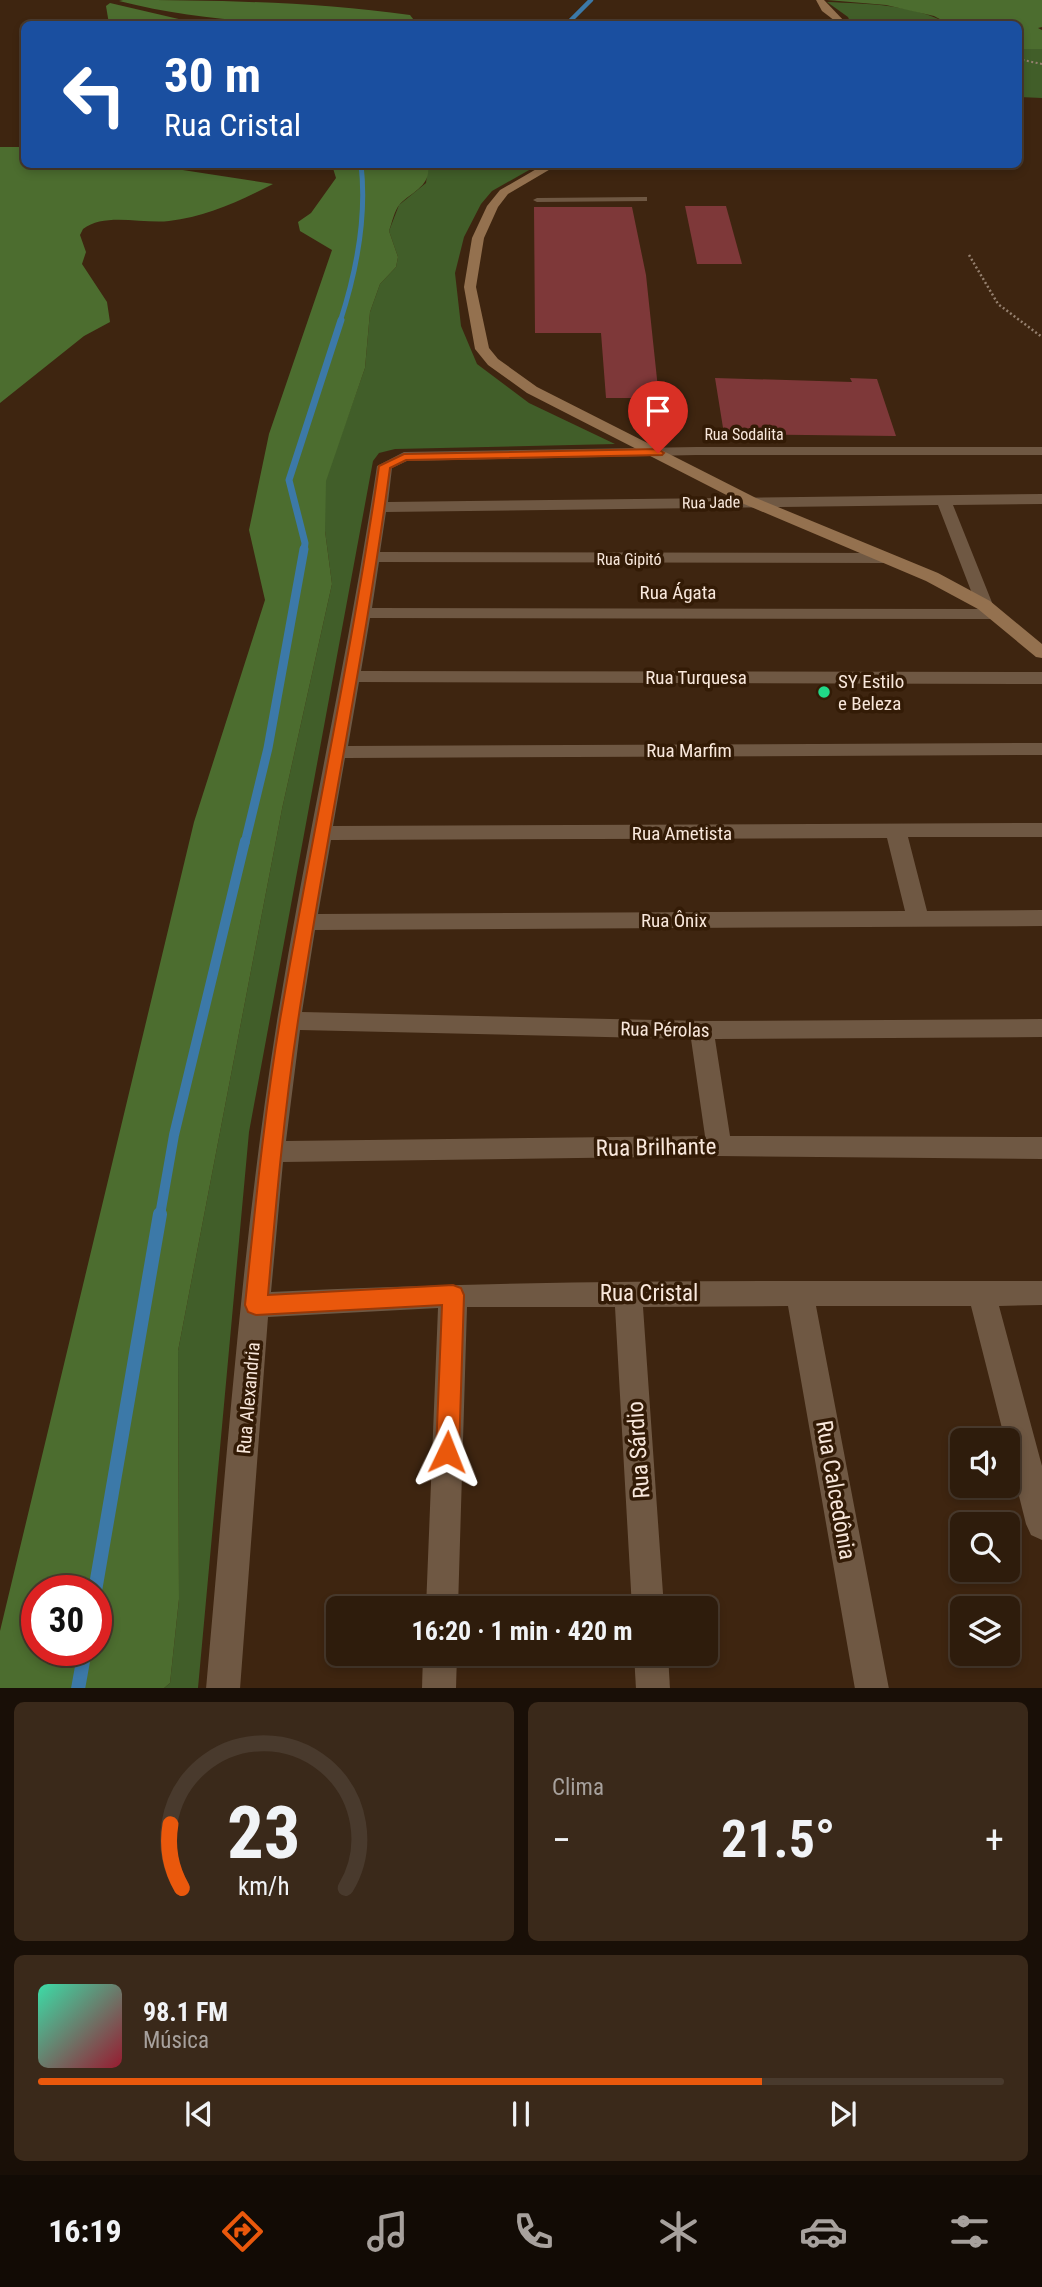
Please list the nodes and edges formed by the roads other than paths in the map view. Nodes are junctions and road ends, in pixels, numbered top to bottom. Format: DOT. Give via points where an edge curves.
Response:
graph roads {
  1 [pos="820,0"];
  2 [pos="839,21"];
  3 [pos="547,168"];
  4 [pos="644,199"];
  5 [pos="537,200"];
  6 [pos="1042,451"];
  7 [pos="658,453"];
  8 [pos="404,457"];
  9 [pos="943,498"];
  10 [pos="1042,499"];
  11 [pos="750,501"];
  12 [pos="379,507"];
  13 [pos="371,557"];
  14 [pos="888,558"];
  15 [pos="988,609"];
  16 [pos="364,613"];
  17 [pos="1042,653"];
  18 [pos="350,676"];
  19 [pos="1042,678"];
  20 [pos="1042,748"];
  21 [pos="337,752"];
  22 [pos="1042,830"];
  23 [pos="896,832"];
  24 [pos="322,834"];
  25 [pos="1042,918"];
  26 [pos="918,919"];
  27 [pos="305,922"];
  28 [pos="289,1021"];
  29 [pos="1042,1028"];
  30 [pos="702,1030"];
  31 [pos="719,1146"];
  32 [pos="1042,1148"];
  33 [pos="271,1152"];
  34 [pos="981,1291"];
  35 [pos="799,1292"];
  36 [pos="628,1293"];
  37 [pos="1042,1293"];
  38 [pos="453,1295"];
  39 [pos="256,1305"];
  40 [pos="1042,1524"];
  41 [pos="442,1596"];
  42 [pos="647,1596"];
  43 [pos="440,1666"];
  44 [pos="652,1666"];
  45 [pos="223,1688"];
  46 [pos="439,1688"];
  47 [pos="653,1688"];
  48 [pos="872,1688"];
  1 -- 2 [label="main road"];
  3 -- 7 [label="main road" via="504,192 478,238 470,287 482,349 509,376 532,390"];
  4 -- 5 [label="lane"];
  6 -- 7 [label="street, Rua Sodalita"];
  7 -- 8 [label="street, Rua Sodalita"];
  7 -- 11 [label="main road"];
  8 -- 12 [label="street, Rua Alexandria" via="385,466"];
  9 -- 10 [label="street, Rua Jade"];
  9 -- 11 [label="street, Rua Jade"];
  9 -- 15 [label="street"];
  11 -- 12 [label="street, Rua Jade"];
  11 -- 14 [label="main road"];
  12 -- 13 [label="street, Rua Alexandria"];
  13 -- 14 [label="street, Rua Gipitó"];
  13 -- 16 [label="street, Rua Alexandria"];
  14 -- 15 [label="main road"];
  15 -- 16 [label="street, Rua Ágata"];
  15 -- 17 [label="main road"];
  16 -- 18 [label="street, Rua Alexandria"];
  18 -- 19 [label="street, Rua Turquesa"];
  18 -- 21 [label="street, Rua Alexandria"];
  20 -- 21 [label="street, Rua Marfim"];
  21 -- 24 [label="street, Rua Alexandria"];
  22 -- 23 [label="street, Rua Ametista"];
  23 -- 24 [label="street, Rua Ametista"];
  23 -- 26 [label="street"];
  24 -- 27 [label="street, Rua Alexandria"];
  25 -- 26 [label="street, Rua Ônix"];
  26 -- 27 [label="street, Rua Ônix"];
  27 -- 28 [label="street, Rua Alexandria"];
  28 -- 30 [label="street, Rua Pérolas"];
  28 -- 33 [label="street, Rua Alexandria"];
  29 -- 30 [label="street, Rua Pérolas"];
  30 -- 31 [label="street"];
  31 -- 32 [label="street, Rua Brilhante"];
  31 -- 33 [label="street, Rua Brilhante"];
  33 -- 39 [label="street, Rua Alexandria"];
  34 -- 35 [label="street, Rua Cristal"];
  34 -- 37 [label="street, Rua Cristal"];
  34 -- 40 [label="street"];
  35 -- 36 [label="street, Rua Cristal"];
  35 -- 48 [label="street, Rua Calcedônia"];
  36 -- 38 [label="street, Rua Cristal"];
  36 -- 42 [label="street, Rua Sárdio"];
  38 -- 39 [label="street, Rua Cristal"];
  38 -- 41 [label="street"];
  39 -- 45 [label="street, Rua Alexandria"];
  43 -- 46 [label="street"];
  44 -- 47 [label="street"];
}
